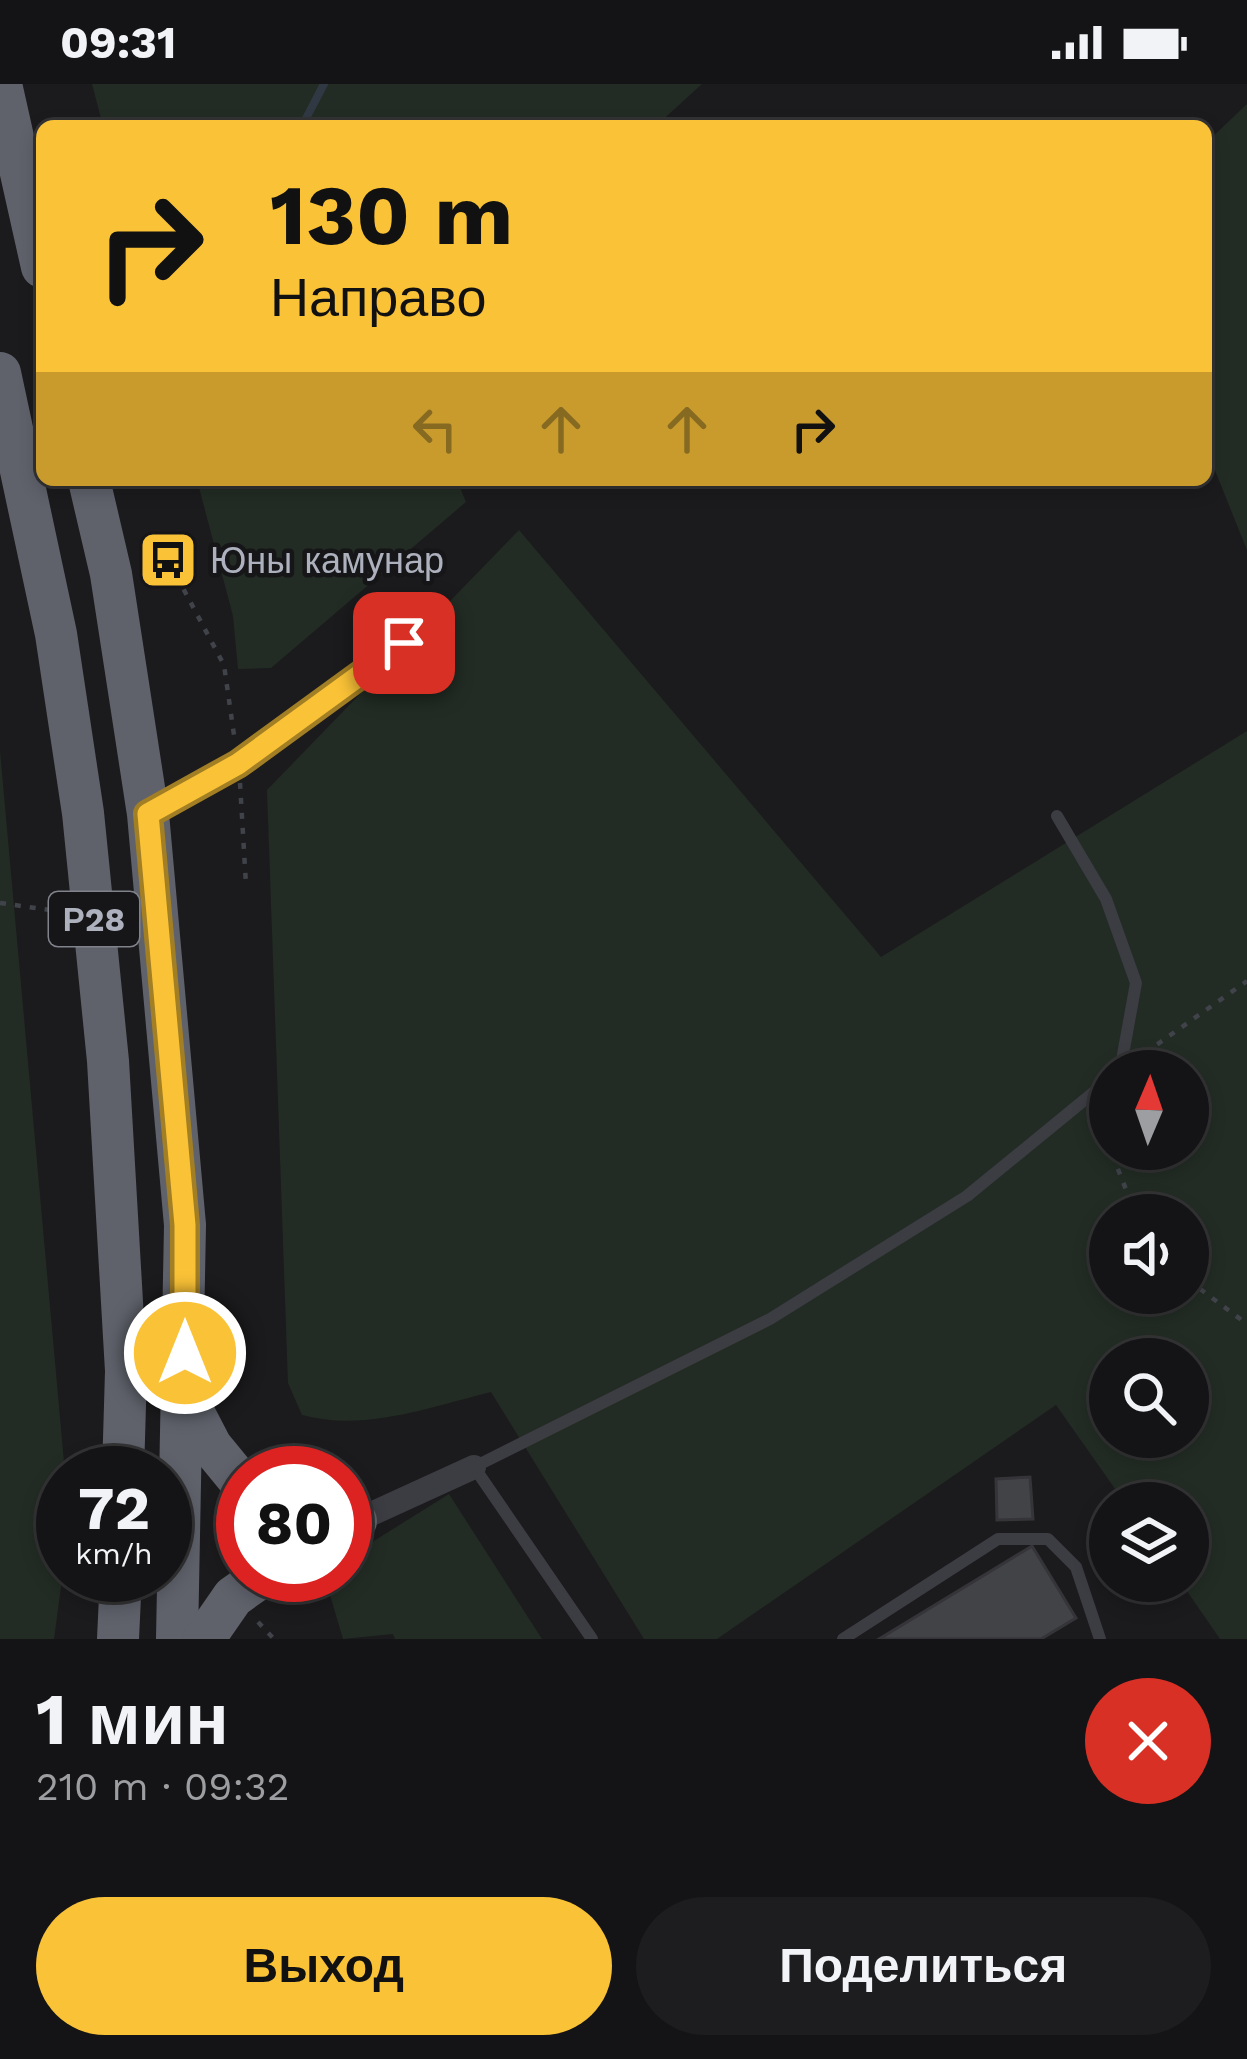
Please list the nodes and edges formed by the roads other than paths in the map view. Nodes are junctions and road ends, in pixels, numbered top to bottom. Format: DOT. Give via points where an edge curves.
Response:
graph roads {
  1 [pos="1,84"];
  2 [pos="36,240"];
  3 [pos="0,373"];
  4 [pos="90,486"];
  5 [pos="404,643"];
  6 [pos="148,814"];
  7 [pos="1057,816"];
  8 [pos="1124,1050"];
  9 [pos="1089,1096"];
  10 [pos="185,1396"];
  11 [pos="124,1446"];
  12 [pos="216,1452"];
  13 [pos="474,1467"];
  14 [pos="372,1512"];
  15 [pos="120,1602"];
  16 [pos="230,1602"];
  17 [pos="118,1639"];
  18 [pos="177,1639"];
  19 [pos="204,1639"];
  20 [pos="592,1639"];
  21 [pos="843,1639"];
  22 [pos="1100,1639"];
  1 -- 2 [label="highway"];
  3 -- 11 [label="highway, Р28" via="56,634 83,813 110,1085"];
  4 -- 6 [label="highway, Р28"];
  5 -- 6 [label="lane" via="238,764"];
  6 -- 10 [label="highway, Р28" via="185,1225"];
  7 -- 8 [label="lane" via="1106,899 1136,982"];
  9 -- 13 [label="lane" via="967,1196 770,1319"];
  10 -- 12 [label="highway"];
  10 -- 18 [label="highway, Р28"];
  13 -- 14 [label="street"];
  13 -- 20 [label="lane"];
  15 -- 17 [label="highway"];
  16 -- 19 [label="highway"];
  21 -- 22 [label="lane" via="998,1539 1048,1539 1076,1567"];
}
